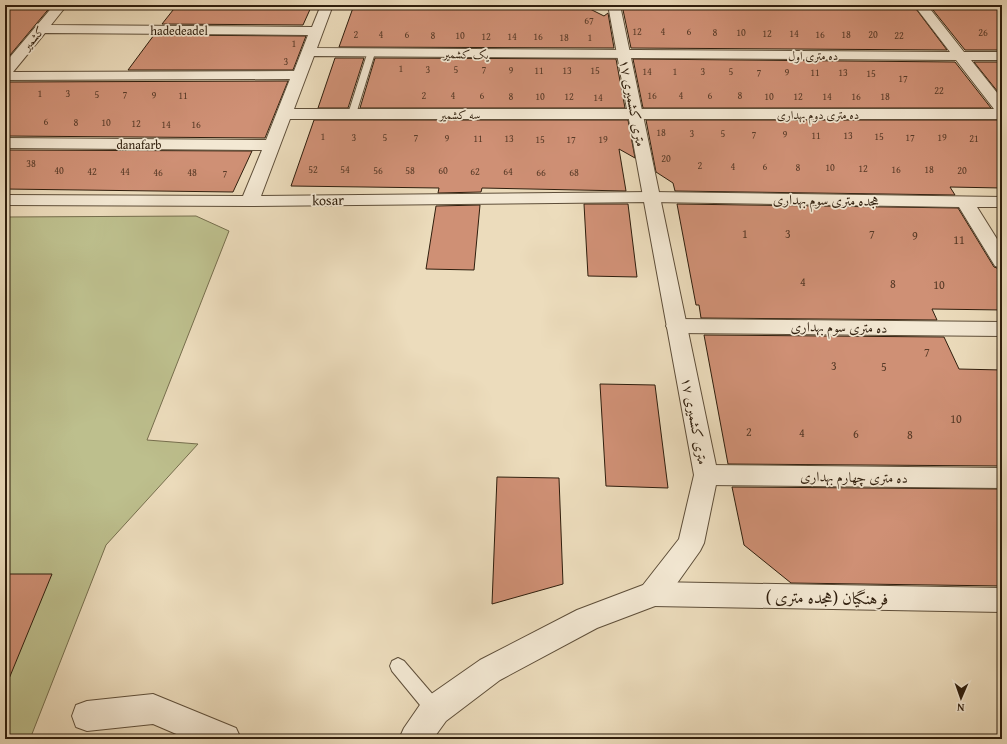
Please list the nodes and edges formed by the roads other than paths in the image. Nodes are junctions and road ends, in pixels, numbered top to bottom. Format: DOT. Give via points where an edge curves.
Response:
graph roads {
  1 [pos="62,5"];
  2 [pos="327,5"];
  3 [pos="614,5"];
  4 [pos="920,5"];
  5 [pos="41,29"];
  6 [pos="316,31"];
  7 [pos="5,52"];
  8 [pos="22,52"];
  9 [pos="308,52"];
  10 [pos="371,53"];
  11 [pos="624,55"];
  12 [pos="960,56"];
  13 [pos="1002,56"];
  14 [pos="5,72"];
  15 [pos="299,75"];
  16 [pos="5,76"];
  17 [pos="1002,109"];
  18 [pos="284,114"];
  19 [pos="352,114"];
  20 [pos="635,114"];
  21 [pos="1002,114"];
  22 [pos="5,144"];
  23 [pos="272,145"];
  24 [pos="651,197"];
  25 [pos="5,200"];
  26 [pos="250,201"];
  27 [pos="965,202"];
  28 [pos="1002,202"];
  29 [pos="1002,262"];
  30 [pos="676,326"];
  31 [pos="1002,329"];
  32 [pos="706,475"];
  33 [pos="1002,478"];
  34 [pos="653,594"];
  35 [pos="1002,600"];
  36 [pos="398,666"];
  37 [pos="435,710"];
  38 [pos="87,716"];
  39 [pos="224,739"];
  40 [pos="415,739"];
  1 -- 5 [label="street, کشمیر"];
  2 -- 6 [label="street"];
  3 -- 11 [label="street, ۱۷ متری کشمیری"];
  4 -- 12 [label="street"];
  5 -- 6 [label="street, hadedeadel"];
  5 -- 8 [label="street, کشمیر"];
  6 -- 9 [label="street"];
  7 -- 8 [label="street"];
  8 -- 14 [label="street, کشمیر"];
  9 -- 10 [label="street, یک کشمیر"];
  9 -- 15 [label="street"];
  10 -- 11 [label="street, یک کشمیر"];
  10 -- 19 [label="lane"];
  11 -- 12 [label="street, ده متری اول"];
  11 -- 20 [label="street, ۱۷ متری کشمیری"];
  12 -- 13 [label="street, ده متری اول"];
  12 -- 17 [label="street"];
  15 -- 16 [label="street"];
  15 -- 18 [label="street"];
  18 -- 19 [label="street, سه کشمیر"];
  18 -- 23 [label="street"];
  19 -- 20 [label="street, سه کشمیر"];
  20 -- 21 [label="street, ده متری دوم بهداری"];
  20 -- 24 [label="street, ۱۷ متری کشمیری"];
  22 -- 23 [label="street, danafarb"];
  23 -- 26 [label="street"];
  24 -- 26 [label="street, kosar"];
  24 -- 27 [label="street, هجده متری سوم بهداری"];
  24 -- 30 [label="street, ۱۷ متری کشمیری"];
  25 -- 26 [label="street, kosar"];
  27 -- 28 [label="street, هجده متری سوم بهداری"];
  27 -- 29 [label="street"];
  30 -- 31 [label="street, ده متری سوم بهداری"];
  30 -- 32 [label="street, ۱۷ متری کشمیری"];
  32 -- 33 [label="street, ده متری چهارم بهداری"];
  32 -- 34 [label="street, ۱۷ متری کشمیری" via="690,543"];
  34 -- 35 [label="street, فرهنگیان (هجده متری )"];
  34 -- 37 [label="street" via="587,619 490,670"];
  36 -- 37 [label="lane"];
  37 -- 40 [label="street"];
  38 -- 39 [label="street" via="153,709"];
}
